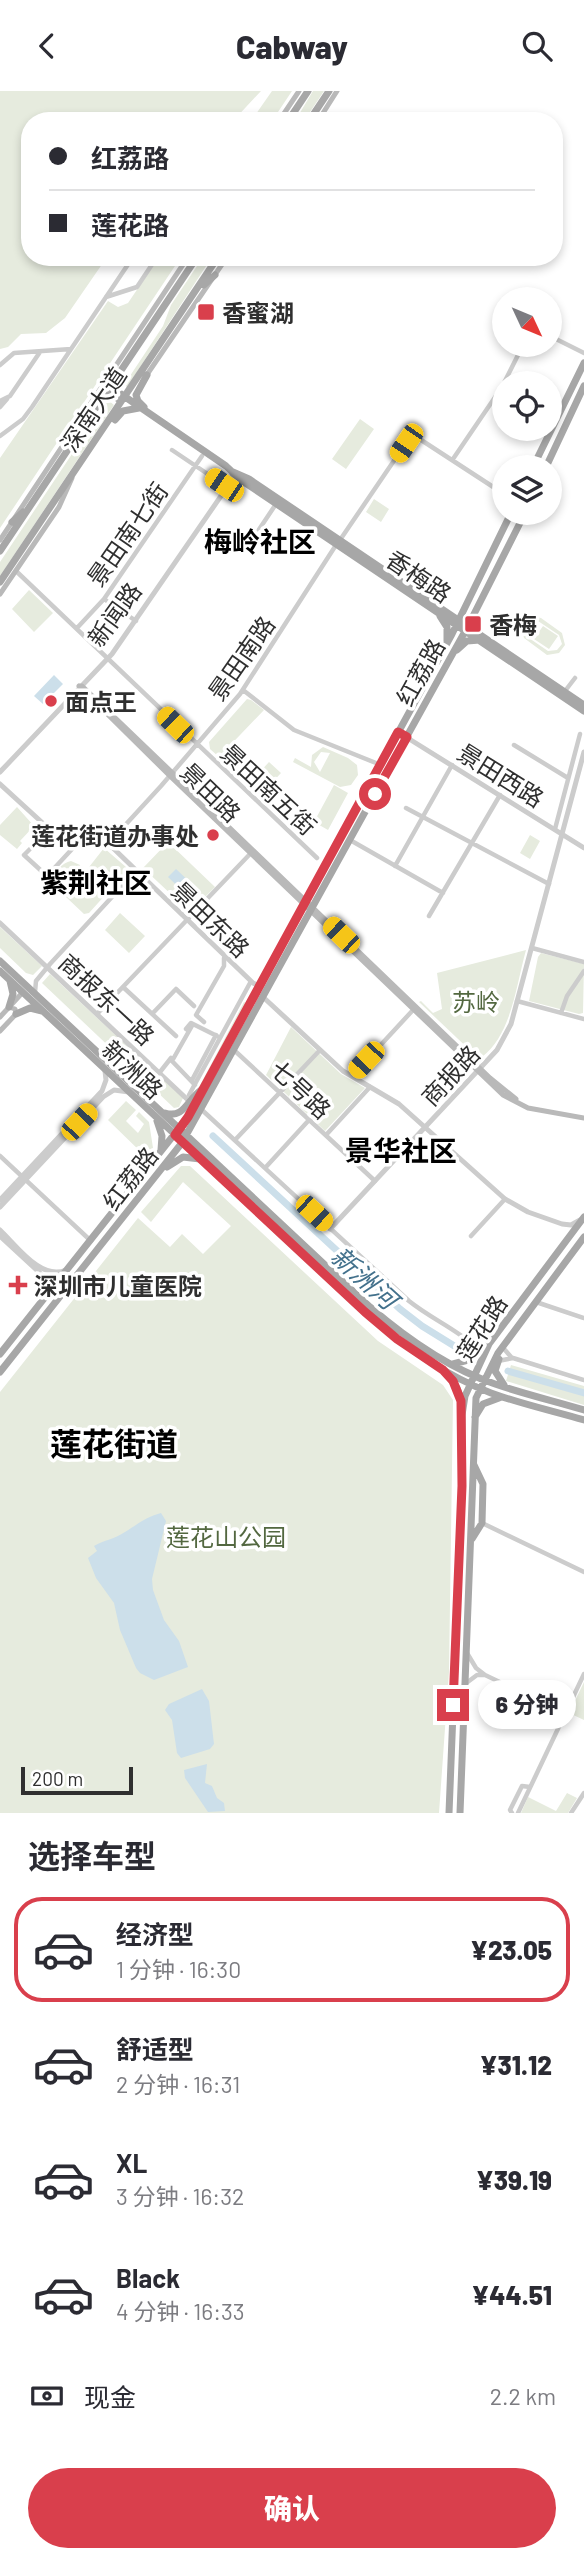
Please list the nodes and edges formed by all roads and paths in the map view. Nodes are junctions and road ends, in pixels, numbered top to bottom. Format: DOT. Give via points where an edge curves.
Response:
graph roads {
  1 [pos="299,91"];
  2 [pos="308,91"];
  3 [pos="329,91"];
  4 [pos="337,91"];
  5 [pos="285,112"];
  6 [pos="294,112"];
  7 [pos="315,112"];
  8 [pos="324,112"];
  9 [pos="127,266"];
  10 [pos="151,266"];
  11 [pos="182,266"];
  12 [pos="191,266"];
  13 [pos="212,266"];
  14 [pos="221,266"];
  15 [pos="215,275"];
  16 [pos="195,292"];
  17 [pos="106,297"];
  18 [pos="167,333"];
  19 [pos="562,342"];
  20 [pos="71,349"];
  21 [pos="576,349"];
  22 [pos="55,351"];
  23 [pos="584,351"];
  24 [pos="40,352"];
  25 [pos="160,354"];
  26 [pos="64,359"];
  27 [pos="0,365"];
  28 [pos="583,366"];
  29 [pos="147,375"];
  30 [pos="114,382"];
  31 [pos="584,386"];
  32 [pos="130,389"];
  33 [pos="106,394"];
  34 [pos="10,396"];
  35 [pos="123,399"];
  36 [pos="0,401"];
  37 [pos="492,401"];
  38 [pos="0,407"];
  39 [pos="136,408"];
  40 [pos="0,436"];
  41 [pos="172,450"];
  42 [pos="88,453"];
  43 [pos="539,455"];
  44 [pos="552,455"];
  45 [pos="202,456"];
  46 [pos="453,459"];
  47 [pos="195,466"];
  48 [pos="76,468"];
  49 [pos="237,477"];
  50 [pos="225,486"];
  51 [pos="492,486"];
  52 [pos="34,502"];
  53 [pos="276,504"];
  54 [pos="12,522"];
  55 [pos="505,525"];
  56 [pos="519,525"];
  57 [pos="0,540"];
  58 [pos="339,542"];
  59 [pos="247,546"];
  60 [pos="0,551"];
  61 [pos="16,571"];
  62 [pos="0,582"];
  63 [pos="0,594"];
  64 [pos="104,599"];
  65 [pos="469,599"];
  66 [pos="432,608"];
  67 [pos="477,609"];
  68 [pos="444,610"];
  69 [pos="135,620"];
  70 [pos="458,622"];
  71 [pos="77,628"];
  72 [pos="466,628"];
  73 [pos="484,640"];
  74 [pos="446,644"];
  75 [pos="451,656"];
  76 [pos="106,659"];
  77 [pos="575,678"];
  78 [pos="80,687"];
  79 [pos="243,690"];
  80 [pos="565,692"];
  81 [pos="584,705"];
  82 [pos="584,711"];
  83 [pos="398,732"];
  84 [pos="580,734"];
  85 [pos="407,737"];
  86 [pos="197,745"];
  87 [pos="514,745"];
  88 [pos="584,752"];
  89 [pos="381,765"];
  90 [pos="452,765"];
  91 [pos="0,770"];
  92 [pos="171,775"];
  93 [pos="568,778"];
  94 [pos="0,785"];
  95 [pos="500,795"];
  96 [pos="407,808"];
  97 [pos="423,817"];
  98 [pos="555,829"];
  99 [pos="35,831"];
  100 [pos="562,834"];
  101 [pos="41,837"];
  102 [pos="350,840"];
  103 [pos="471,844"];
  104 [pos="107,845"];
  105 [pos="584,848"];
  106 [pos="71,851"];
  107 [pos="250,854"];
  108 [pos="77,857"];
  109 [pos="317,858"];
  110 [pos="395,866"];
  111 [pos="136,871"];
  112 [pos="549,884"];
  113 [pos="443,893"];
  114 [pos="308,907"];
  115 [pos="429,916"];
  116 [pos="187,921"];
  117 [pos="0,923"];
  118 [pos="531,948"];
  119 [pos="224,958"];
  120 [pos="0,961"];
  121 [pos="584,962"];
  122 [pos="48,966"];
  123 [pos="224,966"];
  124 [pos="232,966"];
  125 [pos="0,971"];
  126 [pos="584,971"];
  127 [pos="19,979"];
  128 [pos="10,980"];
  129 [pos="262,982"];
  130 [pos="250,983"];
  131 [pos="123,987"];
  132 [pos="23,992"];
  133 [pos="259,995"];
  134 [pos="37,996"];
  135 [pos="517,1001"];
  136 [pos="194,1006"];
  137 [pos="9,1007"];
  138 [pos="413,1010"];
  139 [pos="44,1012"];
  140 [pos="561,1013"];
  141 [pos="16,1014"];
  142 [pos="97,1014"];
  143 [pos="152,1014"];
  144 [pos="0,1017"];
  145 [pos="584,1019"];
  146 [pos="204,1022"];
  147 [pos="193,1024"];
  148 [pos="186,1029"];
  149 [pos="0,1031"];
  150 [pos="219,1035"];
  151 [pos="176,1036"];
  152 [pos="234,1050"];
  153 [pos="320,1050"];
  154 [pos="173,1054"];
  155 [pos="172,1061"];
  156 [pos="103,1068"];
  157 [pos="478,1070"];
  158 [pos="160,1073"];
  159 [pos="351,1077"];
  160 [pos="193,1082"];
  161 [pos="370,1087"];
  162 [pos="204,1088"];
  163 [pos="130,1092"];
  164 [pos="279,1093"];
  165 [pos="190,1097"];
  166 [pos="202,1110"];
  167 [pos="156,1112"];
  168 [pos="584,1116"];
  169 [pos="309,1120"];
  170 [pos="425,1127"];
  171 [pos="177,1132"];
  172 [pos="326,1136"];
  173 [pos="185,1139"];
  174 [pos="235,1140"];
  175 [pos="0,1156"];
  176 [pos="158,1157"];
  177 [pos="201,1159"];
  178 [pos="265,1168"];
  179 [pos="156,1177"];
  180 [pos="24,1178"];
  181 [pos="375,1181"];
  182 [pos="505,1199"];
  183 [pos="0,1200"];
  184 [pos="0,1207"];
  185 [pos="584,1217"];
  186 [pos="559,1224"];
  187 [pos="330,1229"];
  188 [pos="0,1233"];
  189 [pos="471,1235"];
  190 [pos="584,1237"];
  191 [pos="91,1241"];
  192 [pos="565,1243"];
  193 [pos="69,1268"];
  194 [pos="540,1295"];
  195 [pos="46,1296"];
  196 [pos="533,1305"];
  197 [pos="509,1316"];
  198 [pos="584,1317"];
  199 [pos="509,1338"];
  200 [pos="470,1342"];
  201 [pos="484,1342"];
  202 [pos="505,1350"];
  203 [pos="476,1352"];
  204 [pos="0,1354"];
  205 [pos="513,1358"];
  206 [pos="498,1361"];
  207 [pos="445,1366"];
  208 [pos="0,1372"];
  209 [pos="473,1375"];
  210 [pos="484,1380"];
  211 [pos="584,1380"];
  212 [pos="470,1383"];
  213 [pos="508,1388"];
  214 [pos="481,1389"];
  215 [pos="504,1397"];
  216 [pos="584,1409"];
  217 [pos="462,1415"];
  218 [pos="584,1420"];
  219 [pos="473,1421"];
  220 [pos="473,1462"];
  221 [pos="482,1523"];
  222 [pos="471,1539"];
  223 [pos="584,1572"];
  224 [pos="467,1653"];
  225 [pos="584,1674"];
  226 [pos="485,1675"];
  227 [pos="465,1684"];
  228 [pos="565,1713"];
  229 [pos="584,1793"];
  230 [pos="449,1813"];
  231 [pos="460,1813"];
  232 [pos="515,1813"];
  233 [pos="571,1813"];
  1 -- 5 [label="main road"];
  2 -- 6 [label="main road"];
  3 -- 7 [label="main road"];
  4 -- 8 [label="main road"];
  9 -- 17 [label="street"];
  10 -- 17 [label="street" via="137,287"];
  11 -- 54 [label="main road"];
  12 -- 30 [label="main road, 深南大道"];
  13 -- 16 [label="main road, 深南大道"];
  14 -- 15 [label="main road"];
  15 -- 16 [label="main road"];
  15 -- 25 [label="main road"];
  16 -- 18 [label="main road, 深南大道"];
  17 -- 20 [label="street"];
  18 -- 25 [label="main road"];
  18 -- 32 [label="main road, 深南大道"];
  19 -- 21 [label="street"];
  20 -- 22 [label="street"];
  20 -- 26 [label="street"];
  21 -- 23 [label="street"];
  21 -- 28 [label="street"];
  22 -- 24 [label="street"];
  22 -- 26 [label="street"];
  24 -- 27 [label="street" via="14,353"];
  24 -- 34 [label="street"];
  25 -- 29 [label="main road"];
  26 -- 40 [label="street" via="23,419"];
  28 -- 43 [label="main road"];
  29 -- 32 [label="main road"];
  29 -- 49 [label="main road" via="136,393 139,404"];
  30 -- 33 [label="main road, 深南大道"];
  30 -- 35 [label="main road, 香梅路"];
  31 -- 44 [label="main road"];
  32 -- 35 [label="main road, 深南大道"];
  33 -- 35 [label="main road, 香梅路"];
  33 -- 52 [label="main road, 深南大道"];
  34 -- 36 [label="street"];
  34 -- 38 [label="street"];
  35 -- 39 [label="main road, 香梅路"];
  35 -- 42 [label="main road, 深南大道"];
  37 -- 46 [label="street"];
  39 -- 42 [label="main road" via="121,413"];
  39 -- 45 [label="main road, 香梅路"];
  39 -- 49 [label="main road, 香梅路"];
  41 -- 47 [label="street"];
  42 -- 48 [label="main road, 深南大道"];
  45 -- 47 [label="street, 景田南七街"];
  45 -- 49 [label="main road, 香梅路"];
  46 -- 51 [label="street"];
  46 -- 58 [label="street, 景田南路" via="415,436"];
  47 -- 50 [label="street"];
  47 -- 64 [label="street, 景田南七街"];
  48 -- 61 [label="main road" via="62,503"];
  48 -- 62 [label="main road, 深南大道"];
  49 -- 50 [label="street, 新闻路"];
  49 -- 53 [label="main road, 香梅路"];
  49 -- 58 [label="main road, 香梅路"];
  50 -- 69 [label="street, 新闻路"];
  52 -- 54 [label="main road"];
  52 -- 60 [label="main road, 深南大道"];
  53 -- 58 [label="main road, 香梅路"];
  53 -- 59 [label="street"];
  54 -- 57 [label="main road"];
  55 -- 65 [label="main road, 红荔路"];
  56 -- 67 [label="main road, 红荔路"];
  58 -- 66 [label="main road, 香梅路"];
  58 -- 68 [label="main road, 香梅路"];
  58 -- 79 [label="street, 景田南路"];
  61 -- 63 [label="main road"];
  61 -- 71 [label="street, 景田南五街"];
  64 -- 69 [label="street"];
  64 -- 71 [label="street, 景田南七街"];
  65 -- 68 [label="main road" via="455,610"];
  65 -- 70 [label="main road, 红荔路"];
  66 -- 70 [label="main road, 香梅路"];
  66 -- 74 [label="main road" via="447,627"];
  67 -- 72 [label="main road, 红荔路"];
  67 -- 73 [label="main road"];
  68 -- 70 [label="main road, 香梅路"];
  69 -- 76 [label="street, 新闻路"];
  70 -- 72 [label="main road, 香梅路"];
  70 -- 74 [label="main road, 红荔路"];
  71 -- 76 [label="street, 景田南五街"];
  72 -- 73 [label="main road, 香梅路"];
  72 -- 75 [label="main road, 红荔路"];
  73 -- 75 [label="main road" via="465,642"];
  73 -- 80 [label="main road, 香梅路"];
  73 -- 82 [label="main road, 香梅路"];
  74 -- 83 [label="main road, 红荔路"];
  75 -- 85 [label="main road, 红荔路"];
  76 -- 78 [label="street, 新闻路"];
  76 -- 86 [label="street, 景田南五街"];
  77 -- 80 [label="street"];
  78 -- 91 [label="street, 新闻路"];
  78 -- 92 [label="main road, 景田路"];
  79 -- 86 [label="street, 景田南路"];
  79 -- 89 [label="street" via="298,731"];
  80 -- 81 [label="main road, 香梅路"];
  83 -- 85 [label="street, 景田西路"];
  83 -- 89 [label="main road, 红荔路"];
  84 -- 93 [label="street"];
  85 -- 90 [label="street, 景田西路"];
  85 -- 102 [label="main road, 红荔路"];
  86 -- 92 [label="street, 景田南路"];
  86 -- 109 [label="street, 景田南五街"];
  87 -- 93 [label="street"];
  88 -- 100 [label="street, 商报路"];
  89 -- 114 [label="main road, 红荔路"];
  90 -- 95 [label="street, 景田西路"];
  90 -- 97 [label="street"];
  92 -- 104 [label="street, 景田南路"];
  92 -- 107 [label="main road, 景田路"];
  92 -- 114 [label="main road, 景田路"];
  93 -- 98 [label="street"];
  94 -- 104 [label="street, 景田东路" via="47,829"];
  95 -- 98 [label="street, 景田西路"];
  95 -- 103 [label="street"];
  96 -- 97 [label="street"];
  97 -- 103 [label="street"];
  97 -- 110 [label="street"];
  98 -- 100 [label="street, 景田西路"];
  99 -- 101 [label="street"];
  100 -- 105 [label="street, 景田西路"];
  100 -- 112 [label="street, 商报路"];
  101 -- 106 [label="street" via="68,840"];
  101 -- 106 [label="street" via="24,855 47,876"];
  102 -- 110 [label="street"];
  102 -- 114 [label="main road, 红荔路"];
  103 -- 112 [label="street"];
  103 -- 113 [label="street"];
  104 -- 111 [label="street, 景田东路"];
  106 -- 108 [label="street"];
  107 -- 114 [label="main road, 景田路"];
  107 -- 116 [label="street"];
  110 -- 113 [label="street"];
  111 -- 116 [label="street, 景田东路"];
  111 -- 122 [label="street"];
  112 -- 118 [label="street, 商报路"];
  113 -- 115 [label="street"];
  114 -- 129 [label="main road, 红荔路"];
  114 -- 133 [label="main road, 红荔路"];
  114 -- 138 [label="main road, 景田路"];
  114 -- 157 [label="main road, 景田路"];
  116 -- 119 [label="street, 景田东路"];
  116 -- 129 [label="street, 景田东路" via="254,984"];
  116 -- 131 [label="street"];
  117 -- 122 [label="street, 商报东一路"];
  118 -- 121 [label="street"];
  118 -- 135 [label="street, 商报路"];
  119 -- 123 [label="street"];
  119 -- 124 [label="street, 景田东路"];
  120 -- 127 [label="main road, 新洲路"];
  122 -- 127 [label="street" via="31,981"];
  122 -- 134 [label="street" via="35,985"];
  122 -- 142 [label="street, 商报东一路"];
  123 -- 124 [label="street"];
  123 -- 146 [label="street" via="196,1015"];
  124 -- 130 [label="street, 景田东路"];
  125 -- 128 [label="main road, 新洲路"];
  126 -- 140 [label="street" via="569,991"];
  127 -- 134 [label="main road, 新洲路"];
  128 -- 132 [label="main road, 新洲路"];
  128 -- 137 [label="main road" via="13,994"];
  129 -- 133 [label="main road, 红荔路"];
  130 -- 133 [label="street, 景田东路"];
  130 -- 150 [label="street"];
  131 -- 142 [label="street"];
  131 -- 143 [label="street"];
  132 -- 137 [label="main road"];
  132 -- 139 [label="main road, 新洲路"];
  133 -- 152 [label="main road, 红荔路"];
  133 -- 153 [label="street, 景田东路"];
  133 -- 162 [label="main road, 红荔路"];
  134 -- 167 [label="main road, 新洲路"];
  135 -- 140 [label="street"];
  135 -- 157 [label="street, 商报路" via="505,1038"];
  136 -- 143 [label="street" via="176,989"];
  137 -- 141 [label="main road"];
  137 -- 144 [label="main road"];
  138 -- 157 [label="main road, 景田路"];
  138 -- 159 [label="street"];
  139 -- 141 [label="main road" via="30,1008"];
  139 -- 156 [label="main road, 新洲路"];
  140 -- 145 [label="street"];
  141 -- 149 [label="main road"];
  142 -- 158 [label="street, 商报东一路"];
  143 -- 151 [label="street"];
  147 -- 148 [label="street"];
  147 -- 150 [label="street"];
  147 -- 155 [label="street"];
  150 -- 160 [label="street"];
  152 -- 164 [label="street, 七号路"];
  152 -- 166 [label="main road, 红荔路"];
  153 -- 159 [label="street, 景田东路"];
  153 -- 164 [label="street"];
  154 -- 158 [label="street"];
  155 -- 158 [label="street"];
  155 -- 160 [label="street"];
  156 -- 163 [label="main road, 新洲路"];
  156 -- 180 [label="street" via="106,1080 102,1091"];
  157 -- 168 [label="main road, 景田路" via="523,1102"];
  157 -- 170 [label="street, 商报路"];
  158 -- 165 [label="street, 商报东一路"];
  159 -- 161 [label="street, 景田东路"];
  160 -- 165 [label="street"];
  161 -- 170 [label="street, 景田东路" via="395,1100"];
  161 -- 172 [label="street"];
  162 -- 165 [label="main road"];
  162 -- 171 [label="main road, 红荔路"];
  163 -- 167 [label="main road, 新洲路"];
  163 -- 180 [label="street" via="114,1090 103,1097"];
  164 -- 169 [label="street, 七号路"];
  164 -- 174 [label="street"];
  165 -- 167 [label="main road" via="177,1115"];
  166 -- 173 [label="main road, 红荔路"];
  166 -- 174 [label="street"];
  167 -- 171 [label="main road, 新洲路"];
  167 -- 176 [label="main road" via="162,1136"];
  169 -- 172 [label="street, 七号路"];
  169 -- 178 [label="street"];
  170 -- 181 [label="street, 商报路"];
  170 -- 182 [label="street, 景田东路"];
  171 -- 173 [label="main road, 新洲路"];
  171 -- 176 [label="main road, 红荔路"];
  172 -- 181 [label="street, 七号路"];
  173 -- 177 [label="main road, 新洲路"];
  173 -- 179 [label="main road, 红荔路"];
  173 -- 207 [label="main road, 新洲路" via="384,1319"];
  174 -- 178 [label="street"];
  175 -- 180 [label="street"];
  176 -- 191 [label="main road, 红荔路"];
  177 -- 179 [label="main road" via="178,1158"];
  177 -- 207 [label="main road, 新洲路" via="379,1325 413,1351"];
  178 -- 187 [label="street"];
  179 -- 208 [label="main road, 红荔路"];
  180 -- 183 [label="street"];
  180 -- 184 [label="street"];
  180 -- 191 [label="street"];
  181 -- 187 [label="street, 商报路"];
  182 -- 186 [label="street, 景田东路"];
  182 -- 189 [label="street"];
  185 -- 186 [label="street" via="571,1225"];
  185 -- 192 [label="main road, 莲花路"];
  186 -- 192 [label="street"];
  187 -- 200 [label="street" via="413,1305"];
  188 -- 193 [label="street" via="44,1271 57,1273"];
  188 -- 195 [label="street" via="43,1277"];
  190 -- 194 [label="main road, 莲花路"];
  191 -- 193 [label="main road, 红荔路"];
  192 -- 197 [label="main road, 莲花路"];
  193 -- 195 [label="main road, 红荔路"];
  194 -- 196 [label="main road, 莲花路"];
  194 -- 198 [label="street"];
  195 -- 204 [label="main road, 红荔路"];
  196 -- 198 [label="street" via="542,1302"];
  196 -- 199 [label="main road, 莲花路"];
  197 -- 201 [label="main road"];
  197 -- 209 [label="main road, 莲花路"];
  199 -- 202 [label="main road"];
  199 -- 210 [label="main road, 莲花路"];
  200 -- 201 [label="street"];
  200 -- 203 [label="street"];
  201 -- 203 [label="main road"];
  202 -- 205 [label="street"];
  202 -- 206 [label="main road"];
  203 -- 207 [label="main road" via="463,1363"];
  205 -- 206 [label="street"];
  205 -- 211 [label="street"];
  206 -- 213 [label="main road" via="496,1374"];
  207 -- 209 [label="main road, 新洲路"];
  207 -- 212 [label="main road, 新洲路"];
  207 -- 217 [label="main road" via="460,1395"];
  209 -- 210 [label="main road, 新洲路"];
  209 -- 212 [label="main road, 莲花路"];
  210 -- 213 [label="main road, 新洲路"];
  210 -- 214 [label="main road, 莲花路"];
  212 -- 214 [label="main road, 新洲路"];
  212 -- 217 [label="main road, 莲花路"];
  213 -- 216 [label="main road, 新洲路"];
  214 -- 215 [label="main road, 新洲路"];
  214 -- 219 [label="main road, 莲花路"];
  215 -- 218 [label="main road, 新洲路"];
  215 -- 219 [label="main road" via="485,1402"];
  217 -- 230 [label="main road, 莲花路"];
  219 -- 220 [label="main road, 莲花路"];
  220 -- 221 [label="main road" via="483,1484"];
  220 -- 222 [label="main road, 莲花路"];
  221 -- 222 [label="main road"];
  221 -- 223 [label="street"];
  222 -- 224 [label="main road, 莲花路"];
  224 -- 226 [label="street"];
  224 -- 227 [label="main road, 莲花路"];
  225 -- 228 [label="street"];
  226 -- 227 [label="street"];
  226 -- 228 [label="street"];
  227 -- 231 [label="main road, 莲花路"];
  228 -- 232 [label="street"];
  229 -- 233 [label="street"];
}
